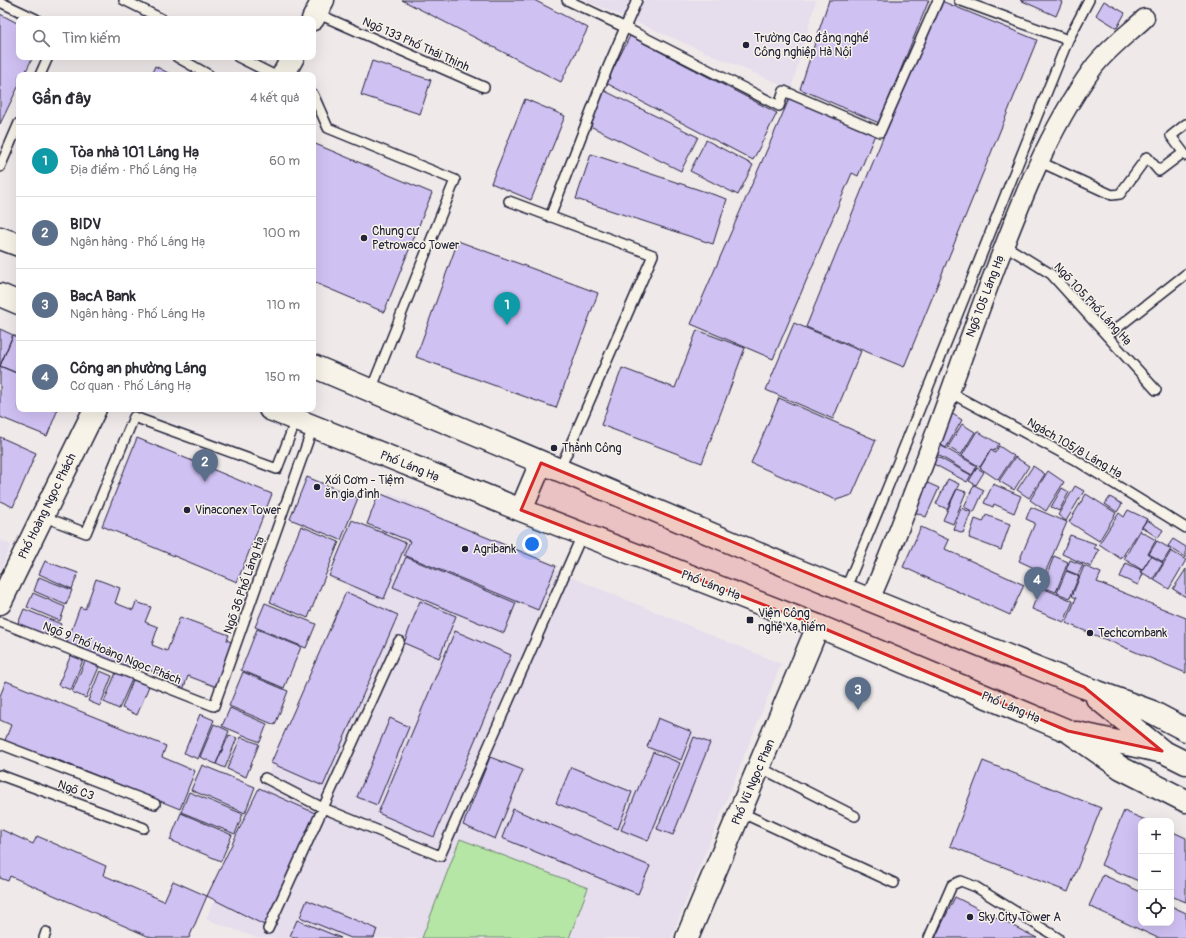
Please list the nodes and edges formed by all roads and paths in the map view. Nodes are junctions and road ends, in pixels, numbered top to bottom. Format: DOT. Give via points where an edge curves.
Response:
graph roads {
  1 [pos="124,0"];
  2 [pos="567,0"];
  3 [pos="637,0"];
  4 [pos="938,0"];
  5 [pos="959,0"];
  6 [pos="1087,1"];
  7 [pos="0,2"];
  8 [pos="318,11"];
  9 [pos="30,16"];
  10 [pos="156,16"];
  11 [pos="1145,18"];
  12 [pos="626,28"];
  13 [pos="1068,40"];
  14 [pos="47,60"];
  15 [pos="183,60"];
  16 [pos="244,60"];
  17 [pos="291,60"];
  18 [pos="41,72"];
  19 [pos="204,72"];
  20 [pos="268,72"];
  21 [pos="285,72"];
  22 [pos="484,87"];
  23 [pos="316,101"];
  24 [pos="1186,124"];
  25 [pos="16,130"];
  26 [pos="1185,154"];
  27 [pos="1038,162"];
  28 [pos="0,167"];
  29 [pos="509,201"];
  30 [pos="550,217"];
  31 [pos="0,238"];
  32 [pos="16,244"];
  33 [pos="1004,245"];
  34 [pos="1186,274"];
  35 [pos="0,295"];
  36 [pos="16,302"];
  37 [pos="1107,336"];
  38 [pos="316,367"];
  39 [pos="370,390"];
  40 [pos="1156,390"];
  41 [pos="949,392"];
  42 [pos="94,412"];
  43 [pos="277,412"];
  44 [pos="304,423"];
  45 [pos="550,467"];
  46 [pos="521,510"];
  47 [pos="42,516"];
  48 [pos="1186,528"];
  49 [pos="582,535"];
  50 [pos="5,578"];
  51 [pos="845,590"];
  52 [pos="870,600"];
  53 [pos="0,603"];
  54 [pos="0,622"];
  55 [pos="818,626"];
  56 [pos="399,641"];
  57 [pos="1084,687"];
  58 [pos="214,706"];
  59 [pos="1186,730"];
  60 [pos="1068,731"];
  61 [pos="0,744"];
  62 [pos="1162,751"];
  63 [pos="1186,763"];
  64 [pos="759,768"];
  65 [pos="0,775"];
  66 [pos="265,778"];
  67 [pos="1186,801"];
  68 [pos="155,804"];
  69 [pos="323,808"];
  70 [pos="740,812"];
  71 [pos="855,816"];
  72 [pos="144,828"];
  73 [pos="894,883"];
  74 [pos="268,929"];
  75 [pos="687,938"];
  76 [pos="929,938"];
  77 [pos="1058,938"];
  1 -- 10 [label="lane"];
  2 -- 12 [label="lane"];
  3 -- 12 [label="lane"];
  4 -- 12 [label="lane" via="880,132 784,91 779,106"];
  5 -- 13 [label="lane"];
  6 -- 13 [label="lane"];
  7 -- 9 [label="lane"];
  8 -- 22 [label="lane, Ngõ 133 Phố Thái Thịnh"];
  11 -- 27 [label="street, Ngõ 105 Láng Hạ" via="1094,67 1062,115"];
  12 -- 30 [label="lane" via="608,67"];
  13 -- 51 [label="lane"];
  14 -- 18 [label="lane"];
  15 -- 19 [label="lane"];
  16 -- 20 [label="lane"];
  17 -- 21 [label="main road"];
  23 -- 39 [label="lane" via="328,128 455,180"];
  24 -- 26 [label="lane" via="1171,136"];
  25 -- 28 [label="lane"];
  26 -- 27 [label="lane" via="1159,171 1147,157 1120,194 1112,195"];
  27 -- 33 [label="street, Ngõ 105 Láng Hạ"];
  29 -- 30 [label="lane"];
  30 -- 45 [label="lane" via="653,255"];
  31 -- 32 [label="main road"];
  33 -- 37 [label="lane, Ngõ 105 Phố Láng Hạ" via="1051,274"];
  33 -- 41 [label="street, Ngõ 105 Láng Hạ"];
  34 -- 37 [label="lane"];
  35 -- 36 [label="main road"];
  37 -- 40 [label="lane, Ngõ 105 Phố Láng Hạ"];
  38 -- 39 [label="main road"];
  39 -- 45 [label="main road"];
  41 -- 48 [label="lane, Ngách 105/8 Láng Hạ" via="1077,461"];
  41 -- 52 [label="street, Ngõ 105 Láng Hạ" via="906,512"];
  42 -- 47 [label="main road, Phố Hoàng Ngọc Phách"];
  43 -- 44 [label="main road, Phố Láng Hạ"];
  44 -- 46 [label="main road, Phố Láng Hạ"];
  44 -- 47 [label="lane" via="277,469 134,417 86,533"];
  44 -- 58 [label="lane, Ngõ 36 Phố Láng Hạ"];
  45 -- 46 [label="main road"];
  45 -- 51 [label="main road"];
  46 -- 49 [label="main road, Phố Láng Hạ"];
  47 -- 50 [label="main road, Phố Hoàng Ngọc Phách"];
  49 -- 55 [label="main road, Phố Láng Hạ"];
  49 -- 69 [label="lane" via="440,856"];
  50 -- 53 [label="main road, Phố Hoàng Ngọc Phách"];
  51 -- 52 [label="main road"];
  52 -- 57 [label="main road"];
  54 -- 58 [label="lane, Ngõ 9 Phố Hoàng Ngọc Phách"];
  55 -- 60 [label="main road, Phố Láng Hạ"];
  55 -- 64 [label="main road, Phố Vũ Ngọc Phan"];
  56 -- 69 [label="lane"];
  57 -- 59 [label="main road" via="1150,711"];
  57 -- 62 [label="main road"];
  60 -- 62 [label="main road"];
  60 -- 67 [label="main road, Phố Láng Hạ" via="1121,768"];
  61 -- 68 [label="lane"];
  62 -- 63 [label="main road"];
  64 -- 70 [label="main road, Phố Vũ Ngọc Phan"];
  64 -- 71 [label="lane"];
  65 -- 72 [label="lane, Ngõ C3"];
  66 -- 69 [label="lane"];
  69 -- 74 [label="lane"];
  70 -- 73 [label="lane"];
  70 -- 75 [label="main road, Phố Vũ Ngọc Phan"];
  76 -- 77 [label="lane" via="952,885 961,881 976,887"];
}
